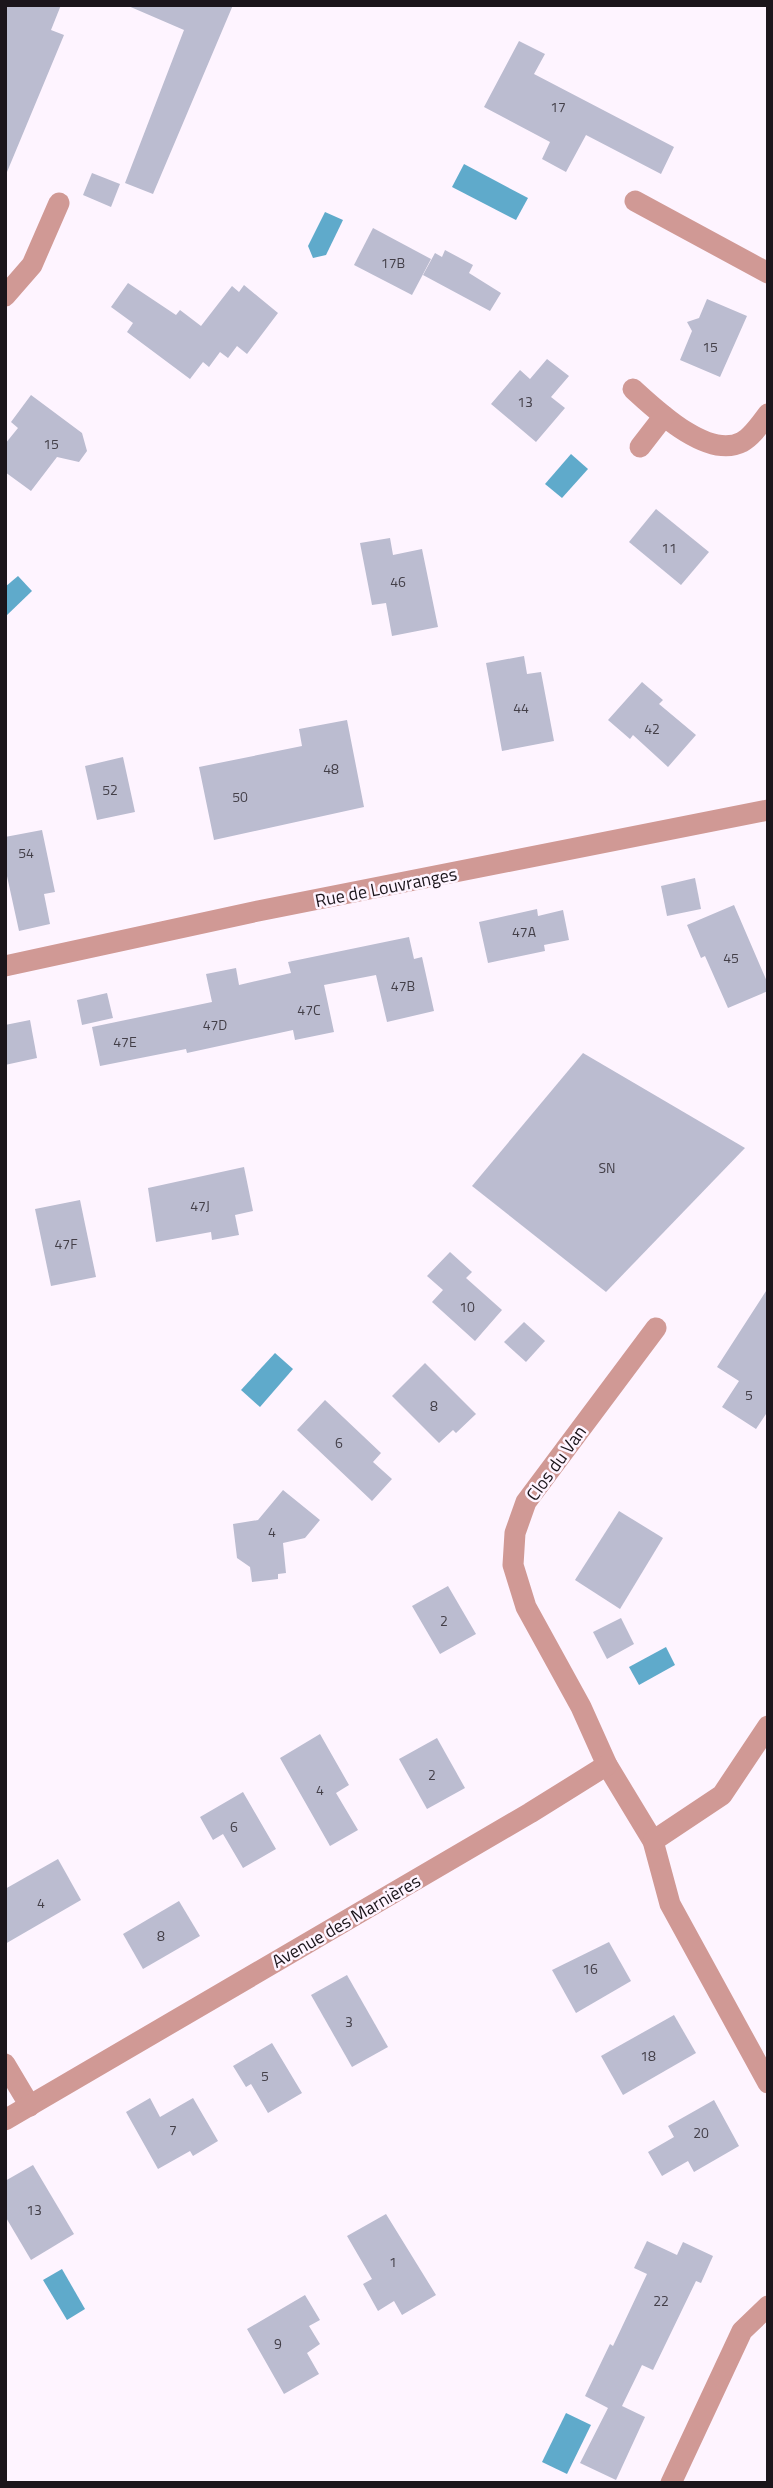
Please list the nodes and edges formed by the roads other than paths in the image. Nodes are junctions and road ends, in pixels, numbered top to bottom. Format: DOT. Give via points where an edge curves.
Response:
graph roads {
  1 [pos="635,201"];
  2 [pos="59,203"];
  3 [pos="768,273"];
  4 [pos="5,296"];
  5 [pos="633,389"];
  6 [pos="768,414"];
  7 [pos="664,416"];
  8 [pos="640,447"];
  9 [pos="768,810"];
  10 [pos="5,966"];
  11 [pos="656,1328"];
  12 [pos="768,1726"];
  13 [pos="607,1765"];
  14 [pos="653,1841"];
  15 [pos="5,2064"];
  16 [pos="768,2082"];
  17 [pos="30,2106"];
  18 [pos="5,2120"];
  19 [pos="768,2306"];
  20 [pos="671,2483"];
  1 -- 3 [label="street"];
  2 -- 4 [label="street" via="32,265"];
  5 -- 7 [label="street"];
  6 -- 7 [label="street" via="742,442 726,446 704,442"];
  7 -- 8 [label="street"];
  9 -- 10 [label="street, Rue de Louvranges"];
  11 -- 13 [label="street, Clos du Van" via="526,1502 515,1533 513,1565 526,1607"];
  12 -- 14 [label="street" via="722,1795"];
  13 -- 14 [label="street"];
  13 -- 17 [label="street, Avenue des Marnières"];
  14 -- 16 [label="street" via="670,1904"];
  15 -- 17 [label="street"];
  17 -- 18 [label="street, Avenue des Marnières"];
  19 -- 20 [label="street" via="742,2331"];
}
